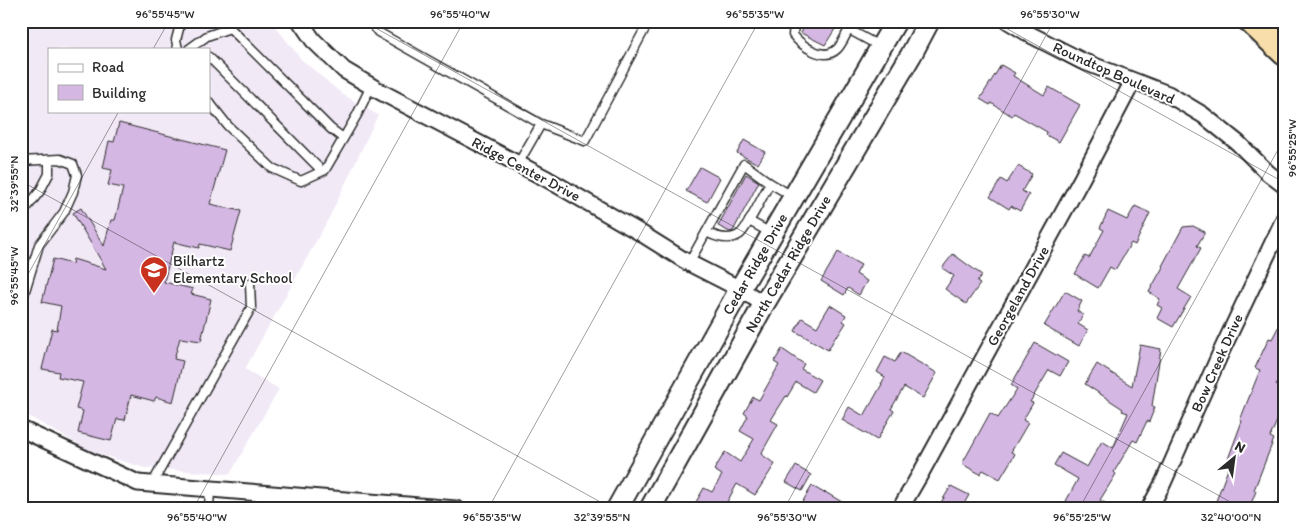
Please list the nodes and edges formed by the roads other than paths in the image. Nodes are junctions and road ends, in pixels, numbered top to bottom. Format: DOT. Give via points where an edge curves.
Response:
graph roads {
  1 [pos="182,21"];
  2 [pos="300,21"];
  3 [pos="370,21"];
  4 [pos="649,21"];
  5 [pos="795,21"];
  6 [pos="853,21"];
  7 [pos="896,21"];
  8 [pos="930,21"];
  9 [pos="1008,21"];
  10 [pos="1252,21"];
  11 [pos="848,29"];
  12 [pos="199,46"];
  13 [pos="881,47"];
  14 [pos="178,48"];
  15 [pos="1285,52"];
  16 [pos="210,58"];
  17 [pos="1133,81"];
  18 [pos="372,86"];
  19 [pos="210,103"];
  20 [pos="541,124"];
  21 [pos="343,138"];
  22 [pos="49,160"];
  23 [pos="21,161"];
  24 [pos="518,164"];
  25 [pos="322,172"];
  26 [pos="770,183"];
  27 [pos="1285,186"];
  28 [pos="794,197"];
  29 [pos="21,215"];
  30 [pos="1285,217"];
  31 [pos="749,221"];
  32 [pos="706,232"];
  33 [pos="772,234"];
  34 [pos="689,263"];
  35 [pos="250,283"];
  36 [pos="740,289"];
  37 [pos="21,304"];
  38 [pos="764,304"];
  39 [pos="21,429"];
  40 [pos="152,484"];
  41 [pos="210,489"];
  42 [pos="378,506"];
  43 [pos="209,509"];
  44 [pos="456,509"];
  45 [pos="617,509"];
  46 [pos="650,509"];
  47 [pos="900,509"];
  48 [pos="1150,509"];
  1 -- 14 [label="lane" via="176,40"];
  2 -- 18 [label="street, Ridge Center Drive" via="313,40 344,70"];
  3 -- 20 [label="lane" via="378,32"];
  4 -- 20 [label="lane" via="585,141"];
  5 -- 11 [label="lane" via="793,35 798,42 821,54 837,49"];
  6 -- 11 [label="lane"];
  7 -- 13 [label="main road, Cedar Ridge Drive"];
  8 -- 38 [label="main road, North Cedar Ridge Drive"];
  9 -- 17 [label="street, Roundtop Boulevard" via="1082,61"];
  10 -- 15 [label="highway"];
  11 -- 13 [label="lane"];
  12 -- 21 [label="lane" via="208,36 230,28"];
  13 -- 28 [label="main road, Cedar Ridge Drive"];
  16 -- 25 [label="lane"];
  17 -- 27 [label="street, Roundtop Boulevard" via="1168,94 1203,115"];
  17 -- 47 [label="street, Georgeland Drive"];
  18 -- 21 [label="lane"];
  18 -- 24 [label="street, Ridge Center Drive"];
  19 -- 25 [label="lane" via="228,126 272,168 301,181"];
  20 -- 24 [label="lane"];
  21 -- 25 [label="lane"];
  22 -- 23 [label="lane"];
  22 -- 29 [label="lane" via="49,174"];
  22 -- 37 [label="lane" via="60,159 73,164 77,175 64,212 39,245"];
  24 -- 34 [label="street, Ridge Center Drive"];
  26 -- 28 [label="lane"];
  26 -- 31 [label="lane"];
  26 -- 32 [label="lane" via="744,164"];
  28 -- 33 [label="main road, Cedar Ridge Drive"];
  30 -- 48 [label="street, Bow Creek Drive"];
  31 -- 32 [label="lane" via="741,234 731,238 719,238"];
  31 -- 33 [label="lane"];
  32 -- 34 [label="lane"];
  33 -- 36 [label="main road, Cedar Ridge Drive"];
  34 -- 36 [label="street, Ridge Center Drive"];
  35 -- 40 [label="lane" via="251,308"];
  36 -- 38 [label="street, Ridge Center Drive"];
  36 -- 45 [label="main road, Cedar Ridge Drive"];
  38 -- 46 [label="main road, North Cedar Ridge Drive"];
  39 -- 40 [label="street" via="138,483"];
  40 -- 41 [label="street"];
  41 -- 42 [label="street"];
  41 -- 43 [label="lane"];
  42 -- 44 [label="street"];
}
